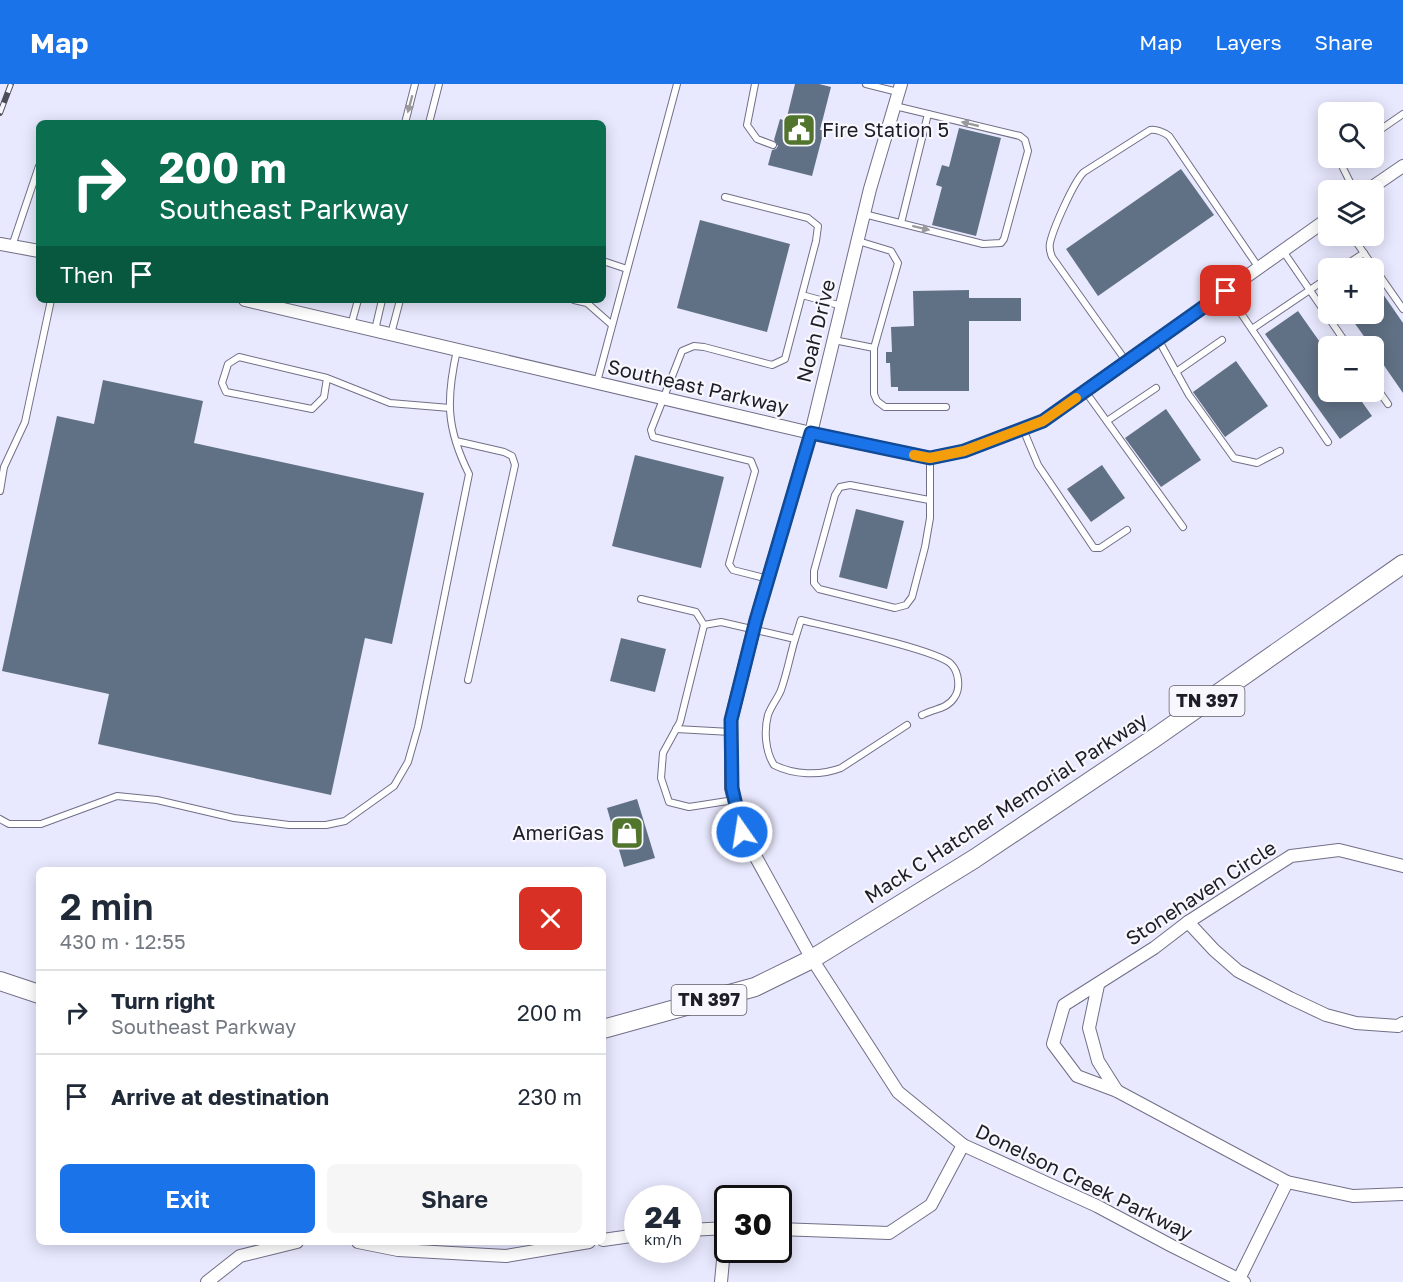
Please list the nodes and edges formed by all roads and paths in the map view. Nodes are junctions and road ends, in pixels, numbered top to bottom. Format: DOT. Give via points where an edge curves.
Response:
graph roads {
  1 [pos="415,84"];
  2 [pos="439,84"];
  3 [pos="677,84"];
  4 [pos="755,84"];
  5 [pos="866,84"];
  6 [pos="900,88"];
  7 [pos="894,106"];
  8 [pos="928,114"];
  9 [pos="1403,114"];
  10 [pos="406,120"];
  11 [pos="430,120"];
  12 [pos="1384,127"];
  13 [pos="773,145"];
  14 [pos="1403,166"];
  15 [pos="36,175"];
  16 [pos="1383,180"];
  17 [pos="29,195"];
  18 [pos="36,196"];
  19 [pos="724,197"];
  20 [pos="864,214"];
  21 [pos="901,223"];
  22 [pos="1318,226"];
  23 [pos="858,241"];
  24 [pos="6,245"];
  25 [pos="1360,246"];
  26 [pos="36,250"];
  27 [pos="1283,251"];
  28 [pos="1364,252"];
  29 [pos="1355,258"];
  30 [pos="606,262"];
  31 [pos="1259,268"];
  32 [pos="627,269"];
  33 [pos="1318,285"];
  34 [pos="1226,291"];
  35 [pos="1310,291"];
  36 [pos="802,295"];
  37 [pos="50,303"];
  38 [pos="258,303"];
  39 [pos="357,303"];
  40 [pos="381,303"];
  41 [pos="399,303"];
  42 [pos="586,303"];
  43 [pos="842,306"];
  44 [pos="1403,309"];
  45 [pos="351,325"];
  46 [pos="612,325"];
  47 [pos="1252,329"];
  48 [pos="375,330"];
  49 [pos="390,334"];
  50 [pos="1341,336"];
  51 [pos="1158,339"];
  52 [pos="833,340"];
  53 [pos="1222,340"];
  54 [pos="874,348"];
  55 [pos="457,350"];
  56 [pos="1127,362"];
  57 [pos="1176,372"];
  58 [pos="327,378"];
  59 [pos="596,383"];
  60 [pos="1156,388"];
  61 [pos="1085,391"];
  62 [pos="662,398"];
  63 [pos="1384,398"];
  64 [pos="1388,404"];
  65 [pos="946,407"];
  66 [pos="450,408"];
  67 [pos="1107,421"];
  68 [pos="1023,429"];
  69 [pos="811,433"];
  70 [pos="456,441"];
  71 [pos="1328,442"];
  72 [pos="1280,451"];
  73 [pos="930,458"];
  74 [pos="0,491"];
  75 [pos="929,500"];
  76 [pos="1183,527"];
  77 [pos="1127,530"];
  78 [pos="1403,564"];
  79 [pos="769,579"];
  80 [pos="641,599"];
  81 [pos="704,626"];
  82 [pos="754,629"];
  83 [pos="795,639"];
  84 [pos="468,680"];
  85 [pos="922,716"];
  86 [pos="907,725"];
  87 [pos="676,729"];
  88 [pos="731,732"];
  89 [pos="734,800"];
  90 [pos="0,819"];
  91 [pos="1403,866"];
  92 [pos="1188,922"];
  93 [pos="812,959"];
  94 [pos="2,981"];
  95 [pos="1098,985"];
  96 [pos="36,993"];
  97 [pos="1403,1023"];
  98 [pos="606,1028"];
  99 [pos="1117,1091"];
  100 [pos="963,1145"];
  101 [pos="1287,1182"];
  102 [pos="1403,1194"];
  103 [pos="792,1230"];
  104 [pos="624,1236"];
  105 [pos="606,1239"];
  106 [pos="285,1245"];
  107 [pos="373,1245"];
  108 [pos="571,1245"];
  109 [pos="723,1263"];
  110 [pos="1242,1281"];
  111 [pos="207,1282"];
  112 [pos="721,1282"];
  1 -- 10 [label="lane, one-way"];
  2 -- 11 [label="lane"];
  3 -- 32 [label="lane"];
  4 -- 13 [label="lane" via="747,125 757,139"];
  5 -- 6 [label="lane"];
  6 -- 7 [label="street, Noah Drive"];
  7 -- 8 [label="lane"];
  7 -- 20 [label="street, Noah Drive"];
  8 -- 21 [label="lane"];
  21 -- 8 [label="lane, one-way" via="994,245 1001,243 1028,151 1020,136"];
  9 -- 12 [label="lane"];
  14 -- 16 [label="street"];
  15 -- 17 [label="lane"];
  17 -- 18 [label="lane"];
  17 -- 24 [label="lane"];
  19 -- 36 [label="lane" via="808,218 818,226"];
  20 -- 21 [label="lane"];
  20 -- 23 [label="street, Noah Drive"];
  22 -- 27 [label="street, Southeast Parkway"];
  23 -- 43 [label="street, Noah Drive"];
  23 -- 54 [label="lane" via="891,251 898,263"];
  24 -- 26 [label="street"];
  25 -- 28 [label="lane"];
  27 -- 31 [label="street, Southeast Parkway"];
  27 -- 35 [label="lane"];
  28 -- 29 [label="lane"];
  28 -- 44 [label="lane"];
  30 -- 32 [label="lane"];
  31 -- 34 [label="street, Southeast Parkway"];
  31 -- 56 [label="lane" via="1165,133 1150,130 1084,172 1076,180 1051,239 1050,251"];
  32 -- 46 [label="lane"];
  33 -- 35 [label="lane"];
  34 -- 47 [label="lane"];
  34 -- 51 [label="street, Southeast Parkway"];
  35 -- 47 [label="lane"];
  35 -- 50 [label="lane"];
  36 -- 43 [label="lane"];
  36 -- 62 [label="lane" via="785,359 772,365 694,346 682,351"];
  37 -- 74 [label="lane" via="25,422 4,467"];
  38 -- 45 [label="street, Southeast Parkway"];
  39 -- 45 [label="lane"];
  40 -- 48 [label="lane"];
  41 -- 49 [label="lane"];
  42 -- 46 [label="lane"];
  43 -- 52 [label="street, Noah Drive"];
  45 -- 48 [label="street, Southeast Parkway"];
  46 -- 59 [label="lane"];
  47 -- 71 [label="lane"];
  48 -- 49 [label="street, Southeast Parkway"];
  49 -- 55 [label="street, Southeast Parkway"];
  51 -- 56 [label="street, Southeast Parkway"];
  51 -- 57 [label="lane"];
  52 -- 54 [label="lane"];
  52 -- 69 [label="street, Noah Drive"];
  53 -- 57 [label="lane"];
  54 -- 65 [label="lane" via="877,401 896,408"];
  55 -- 59 [label="street, Southeast Parkway"];
  55 -- 66 [label="lane" via="449,384"];
  56 -- 61 [label="street, Southeast Parkway"];
  57 -- 72 [label="lane" via="1234,458 1257,463"];
  58 -- 58 [label="lane" via="239,357 228,364 222,382 226,392 312,409 324,397"];
  58 -- 66 [label="lane" via="390,403"];
  59 -- 62 [label="street, Southeast Parkway"];
  60 -- 67 [label="lane"];
  61 -- 67 [label="lane"];
  61 -- 68 [label="street, Southeast Parkway" via="1043,421"];
  62 -- 69 [label="street, Southeast Parkway"];
  62 -- 79 [label="lane" via="651,430 653,437 751,461 755,471 729,564 733,570"];
  63 -- 64 [label="lane"];
  66 -- 70 [label="lane"];
  67 -- 76 [label="lane"];
  68 -- 73 [label="street, Southeast Parkway" via="964,451"];
  68 -- 77 [label="lane" via="1038,465 1094,548"];
  69 -- 73 [label="street, Southeast Parkway"];
  69 -- 79 [label="street, Noah Drive"];
  70 -- 84 [label="lane" via="504,452 512,456 515,465"];
  70 -- 90 [label="lane" via="469,474 418,727 408,762 394,786 345,821 326,825 234,818 117,796 41,824 9,824"];
  73 -- 75 [label="lane"];
  75 -- 75 [label="lane" via="925,547 912,597 906,605 895,608 875,604 819,589 814,583 814,571 840,487 850,485"];
  78 -- 93 [label="main road, Mack C Hatcher Memorial Parkway / TN 397" via="974,859"];
  79 -- 82 [label="street, Noah Drive"];
  80 -- 81 [label="lane" via="696,612"];
  81 -- 82 [label="lane" via="721,622"];
  81 -- 87 [label="lane"];
  82 -- 83 [label="lane"];
  82 -- 88 [label="street, Noah Drive"];
  83 -- 85 [label="lane" via="801,620 943,658 957,674 956,697 948,705"];
  83 -- 86 [label="lane" via="781,691 766,725 766,743 774,765 803,773 830,772"];
  87 -- 88 [label="lane"];
  87 -- 89 [label="lane" via="662,761 661,778 669,802 689,807"];
  88 -- 89 [label="street, Noah Drive"];
  89 -- 93 [label="street, Noah Drive" via="742,832"];
  91 -- 92 [label="street, Stonehaven Circle" via="1339,850 1291,856"];
  92 -- 95 [label="street, Stonehaven Circle"];
  92 -- 97 [label="street" via="1238,971 1326,1015 1356,1023"];
  93 -- 98 [label="main road, Mack C Hatcher Memorial Parkway / TN 397" via="756,987"];
  93 -- 100 [label="street, Donelson Creek Parkway" via="898,1092"];
  94 -- 96 [label="main road"];
  95 -- 99 [label="street, Stonehaven Circle" via="1089,1028 1098,1061"];
  95 -- 99 [label="street, Stonehaven Circle" via="1064,1005 1053,1044 1077,1076"];
  99 -- 101 [label="street, Stonehaven Circle"];
  100 -- 103 [label="street" via="931,1205 889,1233"];
  100 -- 110 [label="street, Donelson Creek Parkway" via="1097,1206"];
  101 -- 102 [label="street, Stonehaven Circle" via="1353,1196"];
  101 -- 110 [label="street"];
  104 -- 105 [label="street"];
  106 -- 111 [label="street" via="240,1256"];
  107 -- 108 [label="street" via="506,1256"];
  109 -- 112 [label="street"];
}
